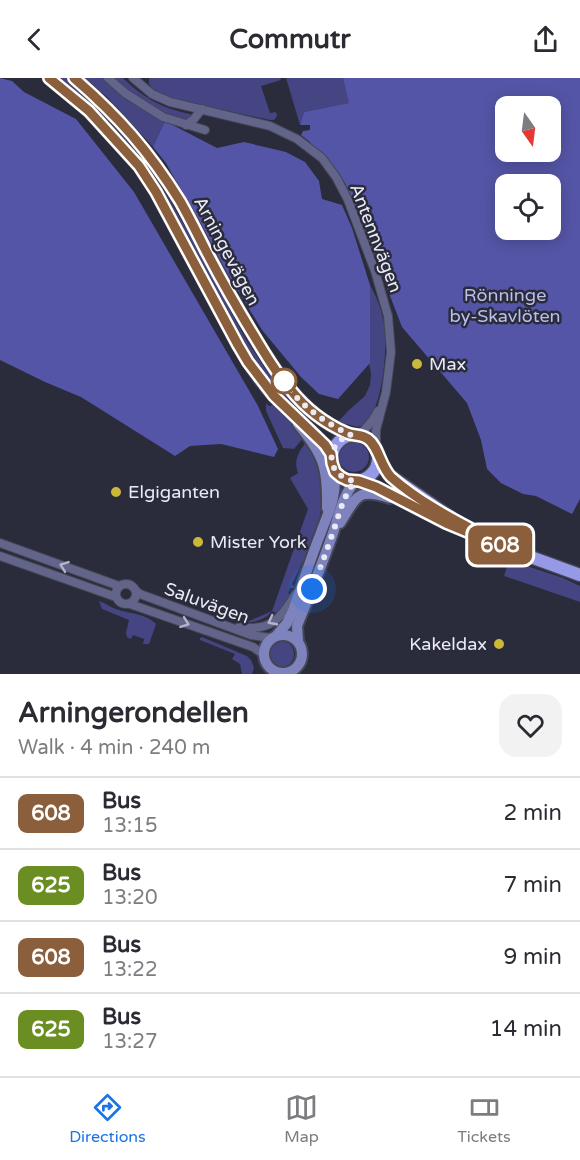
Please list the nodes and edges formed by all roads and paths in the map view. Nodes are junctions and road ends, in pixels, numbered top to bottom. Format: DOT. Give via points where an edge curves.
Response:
graph roads {
  1 [pos="49,78"];
  2 [pos="74,78"];
  3 [pos="108,78"];
  4 [pos="133,78"];
  5 [pos="142,82"];
  6 [pos="202,109"];
  7 [pos="228,116"];
  8 [pos="215,121"];
  9 [pos="186,125"];
  10 [pos="204,130"];
  11 [pos="274,396"];
  12 [pos="382,402"];
  13 [pos="355,435"];
  14 [pos="377,452"];
  15 [pos="331,454"];
  16 [pos="335,472"];
  17 [pos="357,481"];
  18 [pos="411,504"];
  19 [pos="326,519"];
  20 [pos="333,533"];
  21 [pos="0,543"];
  22 [pos="511,550"];
  23 [pos="0,556"];
  24 [pos="580,575"];
  25 [pos="303,583"];
  26 [pos="119,586"];
  27 [pos="136,591"];
  28 [pos="116,597"];
  29 [pos="130,604"];
  30 [pos="223,625"];
  31 [pos="274,636"];
  32 [pos="298,641"];
  33 [pos="263,654"];
  34 [pos="266,670"];
  35 [pos="282,674"];
  1 -- 11 [label="main road, Arningevägen" via="89,111 139,166 238,345"];
  2 -- 13 [label="main road, Arningevägen" via="148,153 180,202 239,312 290,390 333,427"];
  3 -- 9 [label="street" via="148,108"];
  4 -- 5 [label="street, Antennvägen"];
  5 -- 6 [label="street, Antennvägen" via="152,94"];
  6 -- 7 [label="street, Antennvägen"];
  6 -- 9 [label="street"];
  7 -- 8 [label="street"];
  7 -- 12 [label="street, Antennvägen" via="270,126 297,139 322,158 336,177 375,271 388,316 391,352"];
  9 -- 10 [label="street"];
  11 -- 15 [label="main road, Arningevägen"];
  11 -- 19 [label="street" via="321,458 327,484"];
  12 -- 13 [label="street, Antennvägen" via="372,421"];
  12 -- 14 [label="street, Antennvägen" via="376,430"];
  13 -- 14 [label="main road" via="369,440"];
  13 -- 15 [label="main road" via="338,441"];
  14 -- 17 [label="main road" via="373,472"];
  14 -- 22 [label="main road" via="389,475 419,497"];
  15 -- 16 [label="main road"];
  16 -- 17 [label="main road"];
  16 -- 19 [label="street" via="336,489"];
  17 -- 18 [label="main road"];
  17 -- 20 [label="street" via="347,492"];
  18 -- 20 [label="street" via="366,494 355,499"];
  18 -- 22 [label="main road"];
  19 -- 25 [label="street"];
  20 -- 32 [label="street" via="297,627"];
  26 -- 21 [label="street, Saluvägen, one-way"];
  22 -- 24 [label="main road"];
  23 -- 28 [label="street, Saluvägen"];
  25 -- 30 [label="street, one-way" via="273,623 257,628"];
  25 -- 31 [label="street" via="287,623"];
  26 -- 27 [label="street, Saluvägen" via="127,584"];
  26 -- 28 [label="street"];
  27 -- 29 [label="street, Saluvägen"];
  27 -- 30 [label="street, Saluvägen"];
  28 -- 29 [label="street, Saluvägen" via="123,604"];
  29 -- 33 [label="street, Saluvägen, one-way" via="253,647"];
  30 -- 31 [label="street, Saluvägen" via="251,635"];
  31 -- 32 [label="street" via="288,634"];
  31 -- 33 [label="street" via="266,643"];
  32 -- 35 [label="street" via="300,663"];
  33 -- 34 [label="street"];
  34 -- 35 [label="street"];
}
